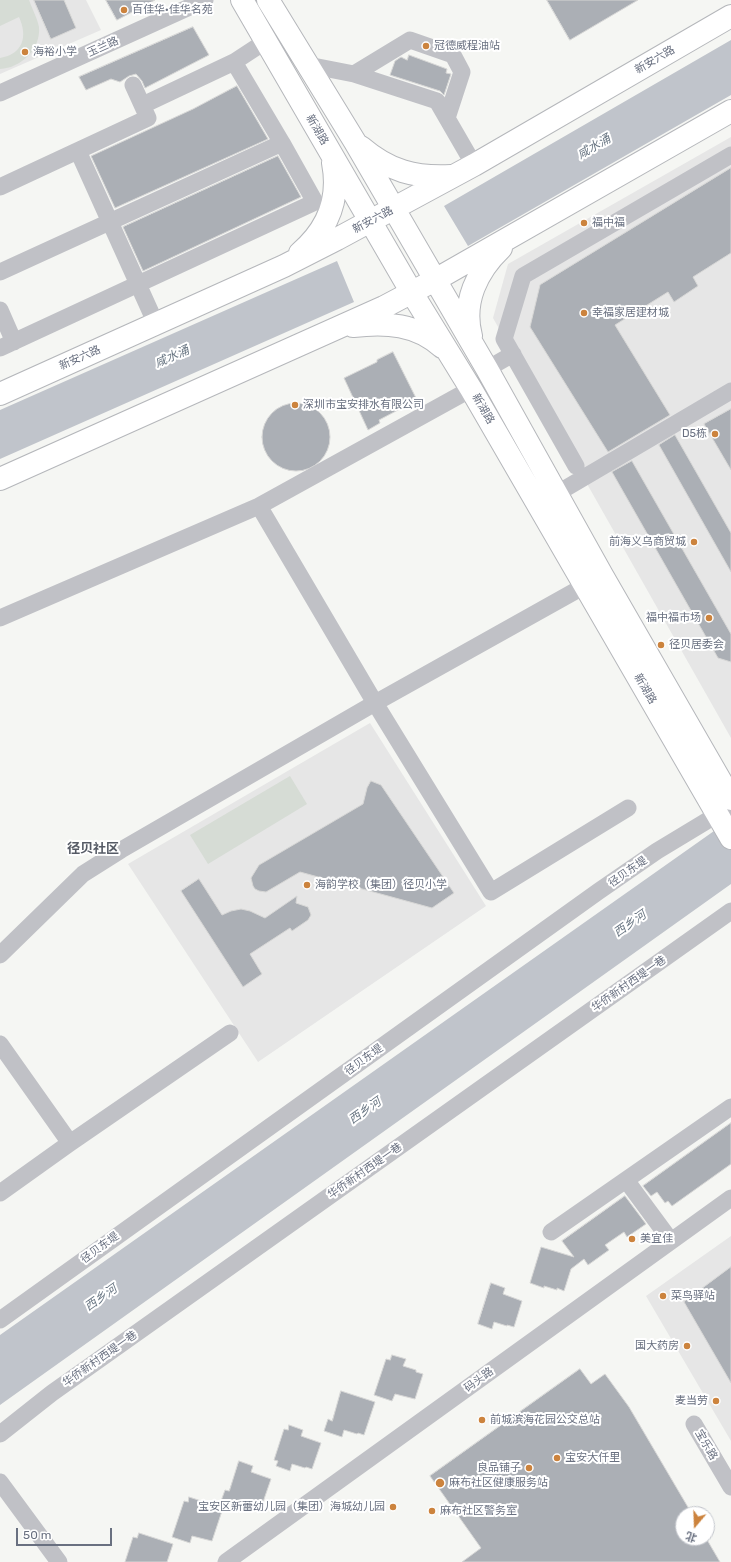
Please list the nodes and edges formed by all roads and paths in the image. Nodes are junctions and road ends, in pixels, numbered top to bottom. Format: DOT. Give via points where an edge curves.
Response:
graph roads {
  1 [pos="205,0"];
  2 [pos="242,0"];
  3 [pos="268,0"];
  4 [pos="731,16"];
  5 [pos="266,41"];
  6 [pos="234,62"];
  7 [pos="308,65"];
  8 [pos="354,74"];
  9 [pos="133,85"];
  10 [pos="0,93"];
  11 [pos="143,106"];
  12 [pos="731,111"];
  13 [pos="447,118"];
  14 [pos="355,142"];
  15 [pos="282,143"];
  16 [pos="78,151"];
  17 [pos="731,155"];
  18 [pos="332,156"];
  19 [pos="474,164"];
  20 [pos="452,176"];
  21 [pos="0,187"];
  22 [pos="394,209"];
  23 [pos="110,221"];
  24 [pos="370,222"];
  25 [pos="519,231"];
  26 [pos="284,266"];
  27 [pos="0,272"];
  28 [pos="435,280"];
  29 [pos="138,284"];
  30 [pos="412,293"];
  31 [pos="0,310"];
  32 [pos="156,324"];
  33 [pos="338,328"];
  34 [pos="7,345"];
  35 [pos="474,347"];
  36 [pos="512,354"];
  37 [pos="452,356"];
  38 [pos="487,369"];
  39 [pos="472,389"];
  40 [pos="731,391"];
  41 [pos="0,394"];
  42 [pos="576,466"];
  43 [pos="0,479"];
  44 [pos="556,494"];
  45 [pos="259,506"];
  46 [pos="594,580"];
  47 [pos="0,618"];
  48 [pos="375,703"];
  49 [pos="628,808"];
  50 [pos="726,815"];
  51 [pos="731,911"];
  52 [pos="0,955"];
  53 [pos="230,1032"];
  54 [pos="0,1044"];
  55 [pos="731,1107"];
  56 [pos="70,1143"];
  57 [pos="626,1180"];
  58 [pos="0,1193"];
  59 [pos="731,1198"];
  60 [pos="552,1232"];
  61 [pos="671,1241"];
  62 [pos="0,1320"];
  63 [pos="694,1424"];
  64 [pos="0,1434"];
  65 [pos="0,1482"];
  66 [pos="731,1487"];
  67 [pos="59,1562"];
  68 [pos="226,1562"];
  1 -- 10 [label="street, 玉兰路"];
  2 -- 5 [label="main road, 新湖路"];
  3 -- 7 [label="main road, 新湖路"];
  4 -- 19 [label="main road, 新安六路"];
  5 -- 6 [label="street"];
  5 -- 18 [label="main road, 新湖路"];
  6 -- 11 [label="street"];
  6 -- 15 [label="street"];
  7 -- 8 [label="street"];
  7 -- 14 [label="main road, 新湖路"];
  8 -- 13 [label="street" via="437,101"];
  8 -- 13 [label="street" via="410,40 453,55 462,72"];
  9 -- 11 [label="street"];
  11 -- 16 [label="street" via="148,118"];
  12 -- 25 [label="main road"];
  13 -- 19 [label="street"];
  14 -- 20 [label="main road" via="384,164 399,171 432,177"];
  14 -- 22 [label="main road, 新湖路"];
  15 -- 23 [label="street"];
  15 -- 29 [label="street" via="315,202"];
  16 -- 21 [label="street"];
  16 -- 23 [label="street"];
  17 -- 36 [label="street" via="523,276 504,339"];
  18 -- 24 [label="main road, 新湖路"];
  18 -- 26 [label="main road" via="336,188 330,212 318,234"];
  19 -- 20 [label="main road, 新安六路"];
  20 -- 22 [label="main road, 新安六路"];
  22 -- 24 [label="main road, 新安六路"];
  22 -- 28 [label="main road, 新湖路"];
  23 -- 27 [label="street"];
  23 -- 29 [label="street"];
  24 -- 26 [label="main road, 新安六路"];
  24 -- 30 [label="main road, 新湖路"];
  25 -- 28 [label="main road"];
  25 -- 35 [label="main road" via="496,253 475,281 468,318"];
  26 -- 32 [label="main road, 新安六路"];
  28 -- 30 [label="main road"];
  28 -- 35 [label="main road, 新湖路"];
  29 -- 32 [label="street"];
  29 -- 34 [label="street"];
  30 -- 33 [label="main road"];
  30 -- 37 [label="main road, 新湖路"];
  31 -- 34 [label="street"];
  32 -- 41 [label="main road, 新安六路"];
  33 -- 37 [label="main road" via="378,324 404,326 425,334"];
  33 -- 43 [label="main road"];
  35 -- 38 [label="main road, 新湖路"];
  36 -- 38 [label="street"];
  36 -- 42 [label="street"];
  37 -- 39 [label="main road, 新湖路"];
  38 -- 44 [label="main road, 新湖路"];
  39 -- 45 [label="street"];
  39 -- 46 [label="main road, 新湖路"];
  40 -- 44 [label="street"];
  44 -- 46 [label="main road, 新湖路"];
  45 -- 47 [label="street"];
  45 -- 48 [label="street"];
  46 -- 48 [label="street"];
  46 -- 50 [label="main road, 新湖路"];
  48 -- 49 [label="street" via="492,892"];
  48 -- 52 [label="street" via="83,874"];
  50 -- 62 [label="street, 径贝东堤" via="657,851"];
  51 -- 64 [label="street, 华侨新村西堤一巷" via="52,1393"];
  53 -- 56 [label="street"];
  54 -- 56 [label="street"];
  55 -- 57 [label="street"];
  56 -- 58 [label="street"];
  57 -- 60 [label="street"];
  57 -- 61 [label="street"];
  59 -- 61 [label="street, 码头路"];
  61 -- 68 [label="street, 码头路"];
  63 -- 66 [label="street, 宝乐路"];
  65 -- 67 [label="street"];
}
